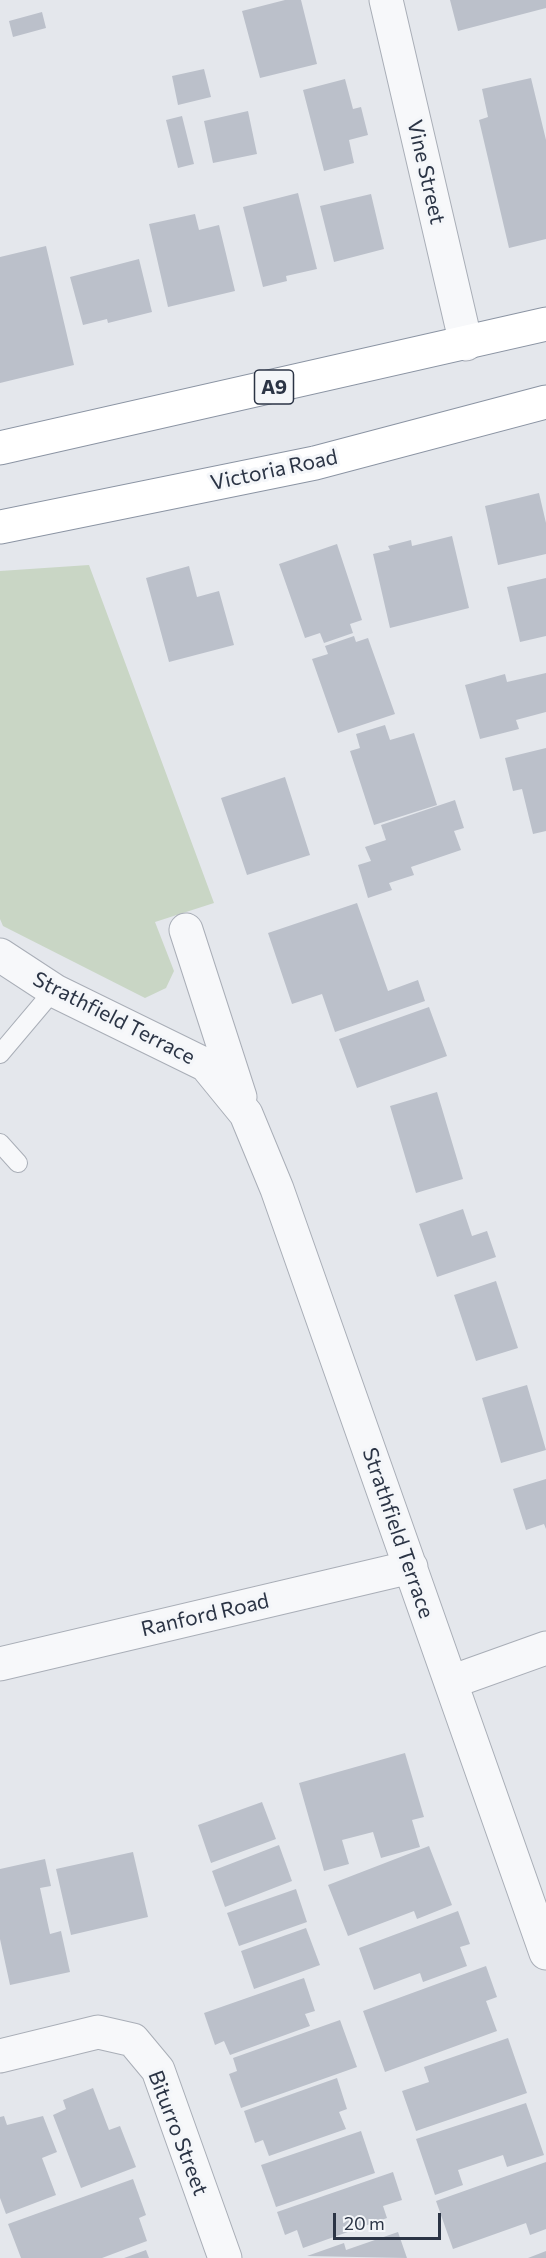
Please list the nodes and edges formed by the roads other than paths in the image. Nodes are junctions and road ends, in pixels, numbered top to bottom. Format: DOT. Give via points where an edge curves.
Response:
graph roads {
  1 [pos="386,0"];
  2 [pos="546,324"];
  3 [pos="466,344"];
  4 [pos="546,402"];
  5 [pos="0,448"];
  6 [pos="0,526"];
  7 [pos="186,930"];
  8 [pos="0,955"];
  9 [pos="54,990"];
  10 [pos="0,1054"];
  11 [pos="246,1114"];
  12 [pos="0,1143"];
  13 [pos="18,1163"];
  14 [pos="411,1567"];
  15 [pos="546,1648"];
  16 [pos="0,1664"];
  17 [pos="451,1682"];
  18 [pos="546,1953"];
  19 [pos="0,2056"];
  20 [pos="225,2258"];
  1 -- 3 [label="street, Vine Street"];
  2 -- 3 [label="highway, A9"];
  3 -- 5 [label="highway, A9"];
  4 -- 6 [label="highway, Victoria Road" via="315,463"];
  7 -- 11 [label="street, Strathfield Terrace"];
  8 -- 9 [label="street, Strathfield Terrace"];
  9 -- 10 [label="lane"];
  9 -- 11 [label="street, Strathfield Terrace" via="206,1065"];
  11 -- 14 [label="street, Strathfield Terrace" via="278,1189"];
  12 -- 13 [label="lane"];
  14 -- 16 [label="street, Ranford Road"];
  14 -- 17 [label="street, Strathfield Terrace"];
  15 -- 17 [label="street"];
  17 -- 18 [label="street, Strathfield Terrace"];
  19 -- 20 [label="street, Biturro Street" via="98,2031 133,2040 158,2070"];
}
